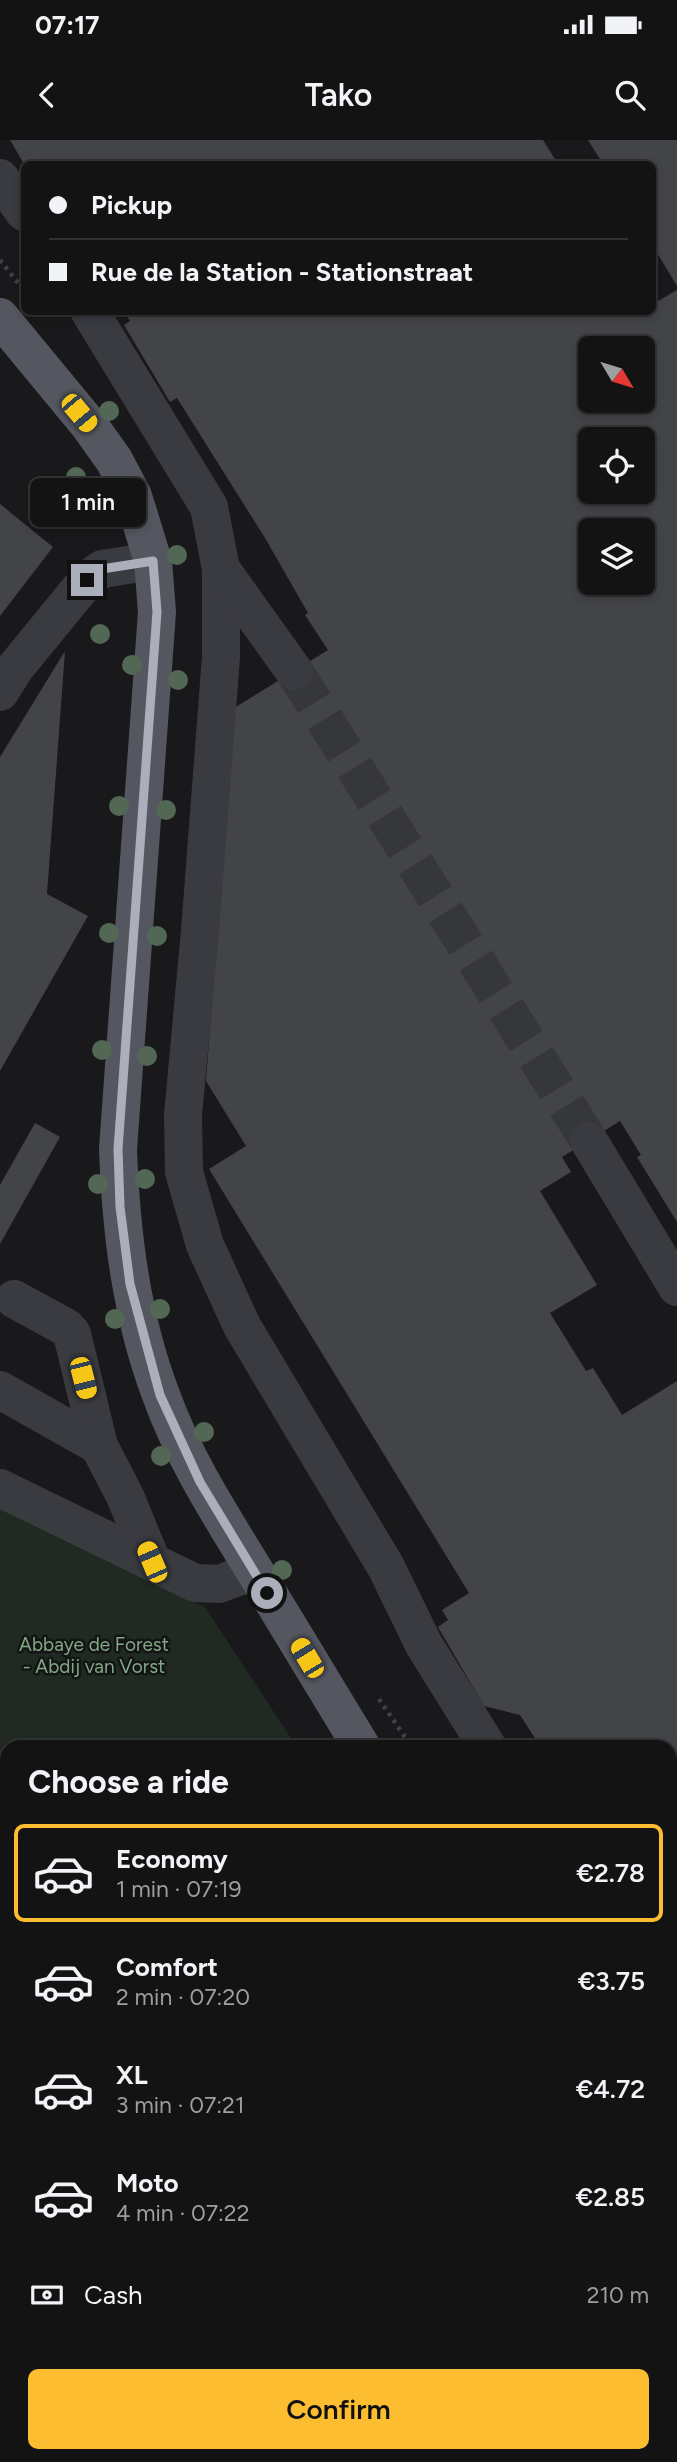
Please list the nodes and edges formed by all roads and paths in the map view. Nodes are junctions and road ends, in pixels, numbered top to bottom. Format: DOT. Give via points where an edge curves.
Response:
graph roads {
  1 [pos="0,178"];
  2 [pos="21,208"];
  3 [pos="0,260"];
  4 [pos="21,286"];
  5 [pos="92,315"];
  6 [pos="0,317"];
  7 [pos="153,561"];
  8 [pos="220,569"];
  9 [pos="295,671"];
  10 [pos="0,692"];
  11 [pos="589,1141"];
  12 [pos="677,1287"];
  13 [pos="14,1299"];
  14 [pos="0,1390"];
  15 [pos="99,1446"];
  16 [pos="0,1488"];
  17 [pos="152,1562"];
  18 [pos="254,1571"];
  19 [pos="390,1712"];
  20 [pos="357,1740"];
  21 [pos="407,1740"];
  22 [pos="483,1740"];
  1 -- 2 [label="street"];
  3 -- 4 [label="path"];
  5 -- 8 [label="street" via="209,507"];
  6 -- 7 [label="main road" via="114,460 133,496"];
  7 -- 10 [label="street" via="102,569 87,580"];
  7 -- 18 [label="main road" via="157,612 118,1149 120,1207 130,1284 160,1395 200,1482"];
  8 -- 9 [label="street"];
  8 -- 22 [label="street" via="221,657 183,1115 184,1172 205,1245 242,1326"];
  11 -- 12 [label="street"];
  13 -- 15 [label="street" via="72,1334"];
  14 -- 15 [label="street"];
  15 -- 17 [label="street"];
  16 -- 17 [label="street"];
  17 -- 18 [label="street" via="195,1583 219,1584"];
  18 -- 20 [label="main road"];
  19 -- 21 [label="path"];
}
